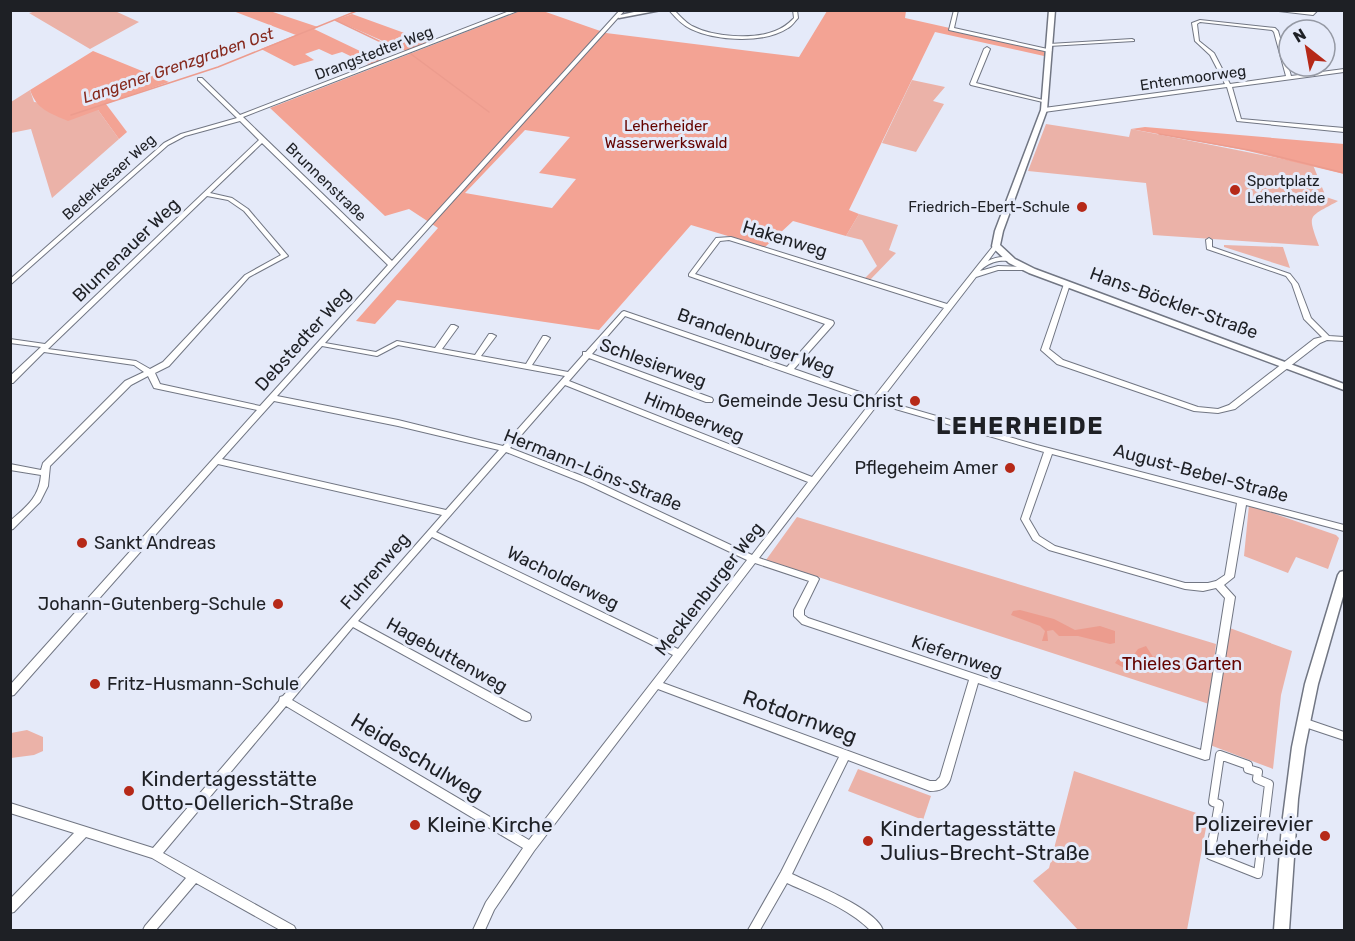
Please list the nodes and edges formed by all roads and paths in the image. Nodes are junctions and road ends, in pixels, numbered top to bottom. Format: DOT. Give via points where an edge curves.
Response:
graph roads {
  1 [pos="518,10"];
  2 [pos="658,10"];
  3 [pos="671,10"];
  4 [pos="795,10"];
  5 [pos="956,10"];
  6 [pos="1052,10"];
  7 [pos="1272,10"];
  8 [pos="1316,12"];
  9 [pos="621,13"];
  10 [pos="1277,35"];
  11 [pos="1132,40"];
  12 [pos="1049,48"];
  13 [pos="987,49"];
  14 [pos="1289,78"];
  15 [pos="201,79"];
  16 [pos="1228,86"];
  17 [pos="1044,106"];
  18 [pos="240,118"];
  19 [pos="1344,130"];
  20 [pos="262,140"];
  21 [pos="206,194"];
  22 [pos="998,233"];
  23 [pos="1209,240"];
  24 [pos="996,246"];
  25 [pos="1011,260"];
  26 [pos="392,265"];
  27 [pos="981,265"];
  28 [pos="1027,269"];
  29 [pos="974,275"];
  30 [pos="10,283"];
  31 [pos="1067,284"];
  32 [pos="949,307"];
  33 [pos="624,313"];
  34 [pos="454,327"];
  35 [pos="492,336"];
  36 [pos="1327,338"];
  37 [pos="546,339"];
  38 [pos="1344,339"];
  39 [pos="10,341"];
  40 [pos="320,344"];
  41 [pos="45,348"];
  42 [pos="436,350"];
  43 [pos="586,354"];
  44 [pos="477,357"];
  45 [pos="1285,364"];
  46 [pos="528,366"];
  47 [pos="789,370"];
  48 [pos="151,373"];
  49 [pos="566,378"];
  50 [pos="10,381"];
  51 [pos="1344,387"];
  52 [pos="273,398"];
  53 [pos="709,400"];
  54 [pos="877,401"];
  55 [pos="263,409"];
  56 [pos="505,449"];
  57 [pos="1049,450"];
  58 [pos="217,461"];
  59 [pos="10,467"];
  60 [pos="44,473"];
  61 [pos="814,481"];
  62 [pos="1242,501"];
  63 [pos="448,513"];
  64 [pos="10,527"];
  65 [pos="1344,528"];
  66 [pos="431,532"];
  67 [pos="753,559"];
  68 [pos="1344,575"];
  69 [pos="1219,585"];
  70 [pos="352,622"];
  71 [pos="680,654"];
  72 [pos="974,680"];
  73 [pos="656,684"];
  74 [pos="10,692"];
  75 [pos="284,700"];
  76 [pos="526,717"];
  77 [pos="1303,722"];
  78 [pos="1344,736"];
  79 [pos="846,754"];
  80 [pos="10,807"];
  81 [pos="84,831"];
  82 [pos="530,847"];
  83 [pos="155,854"];
  84 [pos="1223,860"];
  85 [pos="195,876"];
  86 [pos="785,876"];
  87 [pos="10,908"];
  88 [pos="149,930"];
  89 [pos="290,930"];
  90 [pos="479,930"];
  91 [pos="754,930"];
  92 [pos="877,930"];
  93 [pos="1281,930"];
  1 -- 18 [label="street, Drangstedter Weg"];
  2 -- 9 [label="street"];
  3 -- 4 [label="street" via="693,28 736,37 779,31 793,23"];
  5 -- 12 [label="street" via="951,29"];
  6 -- 12 [label="street, Mecklenburger Weg"];
  7 -- 8 [label="street"];
  9 -- 26 [label="street, Debstedter Weg"];
  10 -- 16 [label="street" via="1273,29 1194,23 1197,41 1212,54"];
  11 -- 12 [label="street"];
  12 -- 17 [label="street, Mecklenburger Weg"];
  13 -- 17 [label="street" via="973,84"];
  14 -- 16 [label="street, Entenmoorweg"];
  15 -- 18 [label="street, Brunnenstraße"];
  16 -- 17 [label="street, Entenmoorweg"];
  16 -- 19 [label="street" via="1237,119 1242,121"];
  17 -- 22 [label="street, Mecklenburger Weg"];
  18 -- 20 [label="street, Brunnenstraße"];
  18 -- 30 [label="street, Bederkesaer Weg" via="166,144"];
  20 -- 21 [label="street, Blumenauer Weg"];
  20 -- 26 [label="street, Brunnenstraße"];
  21 -- 41 [label="street, Blumenauer Weg"];
  21 -- 48 [label="street" via="220,195 239,204 286,254 247,276 166,364"];
  22 -- 24 [label="street, Mecklenburger Weg"];
  22 -- 25 [label="street"];
  23 -- 36 [label="street" via="1209,248 1288,275 1308,319"];
  24 -- 25 [label="street, Hans-Böckler-Straße"];
  24 -- 27 [label="street, Mecklenburger Weg"];
  25 -- 27 [label="street"];
  25 -- 28 [label="street, Hans-Böckler-Straße"];
  25 -- 29 [label="street, Mecklenburger Weg"];
  26 -- 40 [label="street, Debstedter Weg"];
  27 -- 29 [label="street, Mecklenburger Weg"];
  28 -- 29 [label="street" via="998,268"];
  28 -- 31 [label="street, Hans-Böckler-Straße"];
  29 -- 32 [label="street, Mecklenburger Weg"];
  31 -- 45 [label="street, Hans-Böckler-Straße"];
  31 -- 45 [label="street" via="1045,350 1060,362 1197,409 1218,411 1232,407"];
  32 -- 47 [label="street, Hakenweg" via="729,238 718,239 691,275 830,323"];
  32 -- 54 [label="street, Mecklenburger Weg"];
  33 -- 43 [label="street, Fuhrenweg"];
  33 -- 47 [label="street, Brandenburger Weg"];
  34 -- 42 [label="street"];
  35 -- 44 [label="street"];
  36 -- 38 [label="street"];
  36 -- 45 [label="street"];
  37 -- 46 [label="street"];
  39 -- 41 [label="street"];
  40 -- 42 [label="street, Himbeerweg" via="377,354 397,343"];
  40 -- 52 [label="street, Debstedter Weg"];
  41 -- 48 [label="street" via="136,363"];
  41 -- 50 [label="street, Blumenauer Weg"];
  42 -- 44 [label="street, Himbeerweg"];
  43 -- 49 [label="street, Fuhrenweg"];
  43 -- 53 [label="street, Schlesierweg"];
  44 -- 46 [label="street, Himbeerweg"];
  45 -- 51 [label="street, Hans-Böckler-Straße"];
  46 -- 49 [label="street, Himbeerweg"];
  47 -- 54 [label="street, Brandenburger Weg"];
  48 -- 55 [label="street" via="157,386"];
  48 -- 60 [label="street" via="128,383 46,465"];
  49 -- 56 [label="street, Fuhrenweg"];
  49 -- 61 [label="street, Himbeerweg"];
  52 -- 55 [label="street, Debstedter Weg"];
  52 -- 56 [label="street, Hermann-Löns-Straße"];
  54 -- 57 [label="street, August-Bebel-Straße"];
  54 -- 61 [label="street, Mecklenburger Weg"];
  55 -- 58 [label="street, Debstedter Weg"];
  56 -- 63 [label="street, Fuhrenweg"];
  56 -- 67 [label="street, Hermann-Löns-Straße" via="597,485"];
  57 -- 62 [label="street, August-Bebel-Straße"];
  57 -- 69 [label="street" via="1025,519 1036,538 1052,548 1185,586 1202,589"];
  58 -- 63 [label="street"];
  58 -- 74 [label="street, Debstedter Weg"];
  59 -- 60 [label="street"];
  60 -- 64 [label="street" via="44,486 36,502"];
  61 -- 67 [label="street, Mecklenburger Weg"];
  62 -- 65 [label="street, August-Bebel-Straße"];
  62 -- 69 [label="street" via="1229,577"];
  63 -- 66 [label="street, Fuhrenweg"];
  66 -- 70 [label="street, Fuhrenweg"];
  66 -- 71 [label="street, Wacholderweg"];
  67 -- 71 [label="street, Mecklenburger Weg"];
  67 -- 72 [label="street, Kiefernweg" via="814,579 799,610 805,621"];
  68 -- 77 [label="street"];
  69 -- 72 [label="street, Kiefernweg" via="1230,597 1205,756"];
  70 -- 75 [label="street, Fuhrenweg"];
  70 -- 76 [label="street, Hagebuttenweg"];
  71 -- 73 [label="street, Mecklenburger Weg"];
  72 -- 79 [label="street, Rotdornweg" via="945,780 938,786"];
  73 -- 79 [label="street, Rotdornweg"];
  73 -- 82 [label="street, Mecklenburger Weg"];
  75 -- 82 [label="street, Heideschulweg"];
  75 -- 83 [label="street, Fuhrenweg"];
  77 -- 78 [label="street"];
  77 -- 93 [label="street" via="1293,787"];
  79 -- 86 [label="street"];
  80 -- 81 [label="street"];
  81 -- 83 [label="street"];
  81 -- 87 [label="street"];
  82 -- 90 [label="street, Mecklenburger Weg" via="490,906"];
  83 -- 85 [label="street"];
  84 -- 84 [label="street" via="1210,855 1219,804 1213,802 1220,756 1248,765 1248,769 1258,772 1257,779 1269,784 1258,874"];
  85 -- 88 [label="street"];
  85 -- 89 [label="street"];
  86 -- 91 [label="street"];
  86 -- 92 [label="street" via="849,909"];
}
